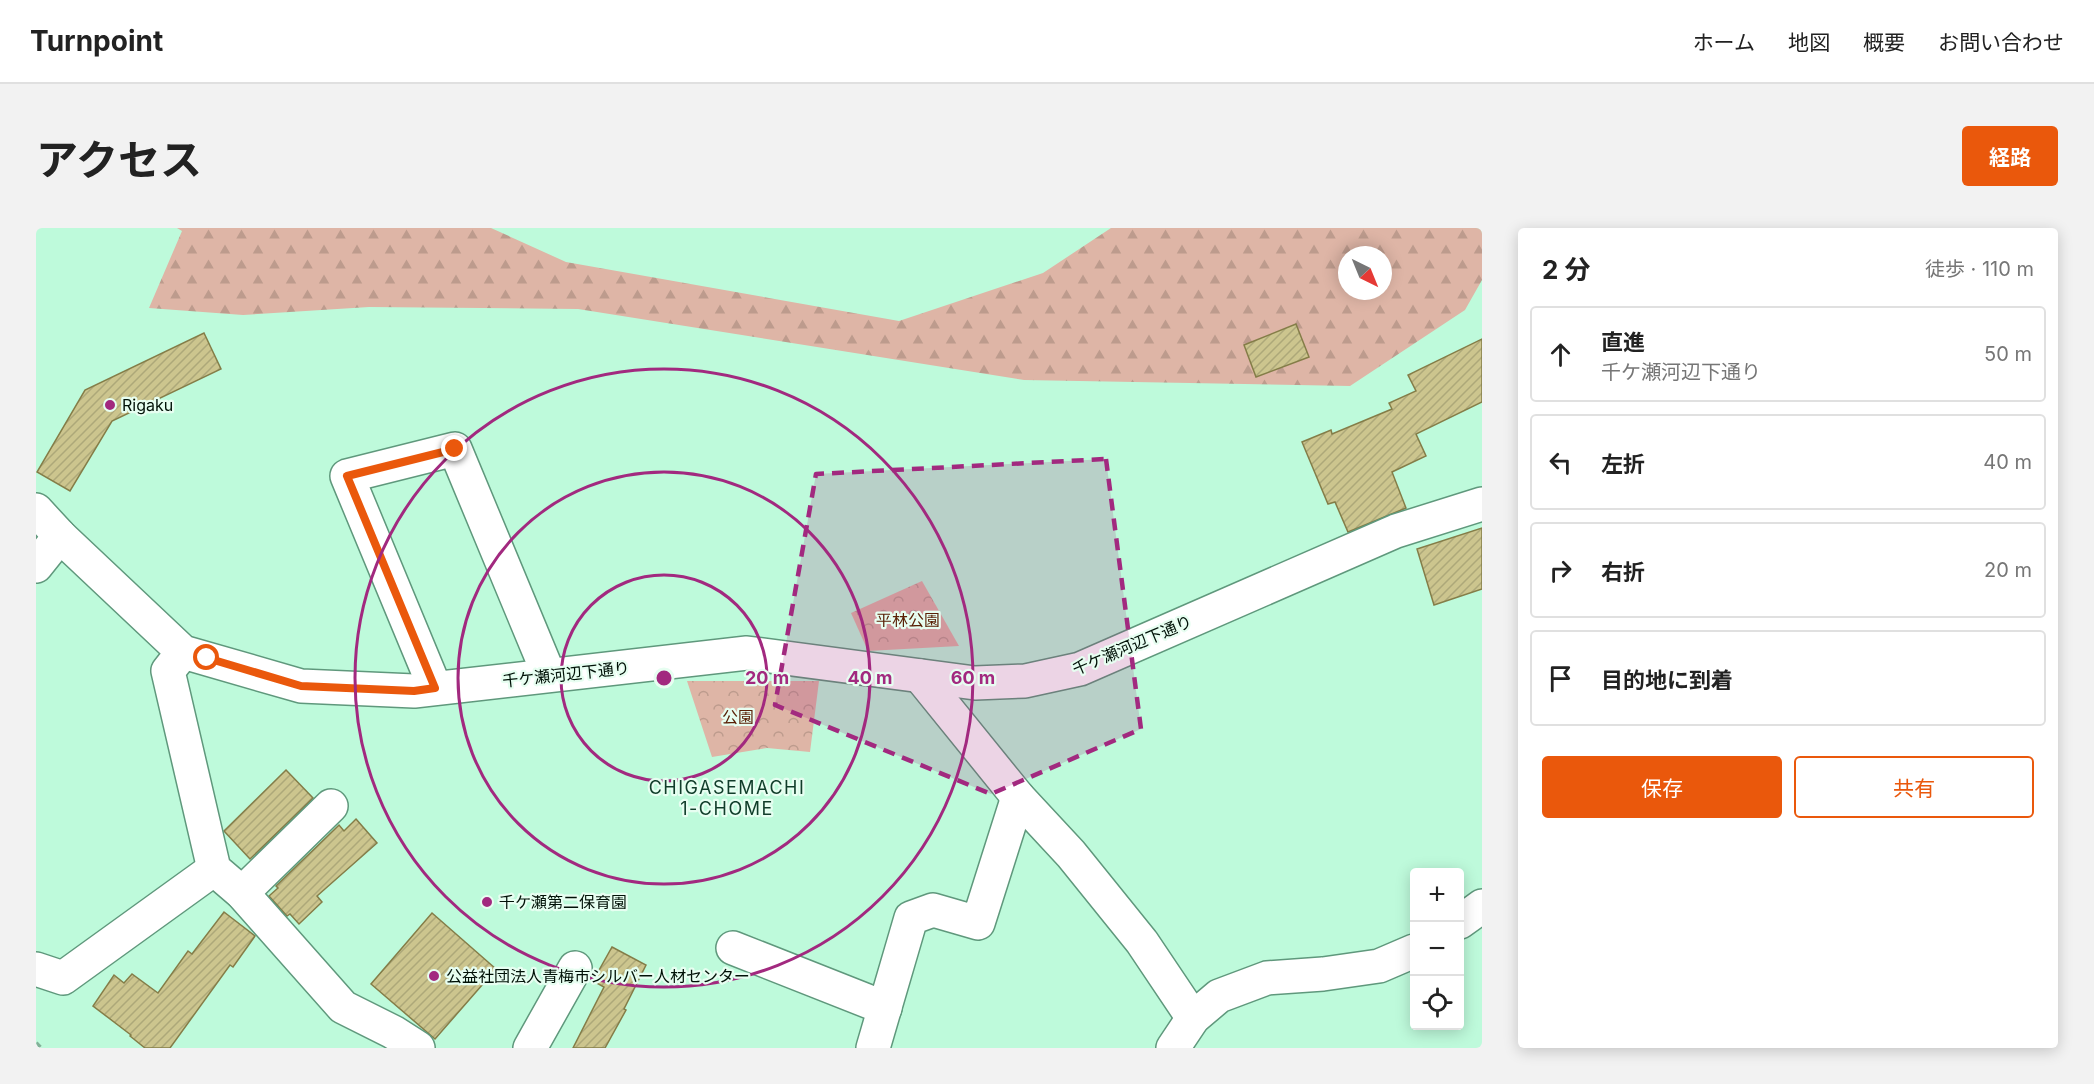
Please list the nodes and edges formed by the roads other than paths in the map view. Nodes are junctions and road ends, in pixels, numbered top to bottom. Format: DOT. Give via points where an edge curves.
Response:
graph roads {
  1 [pos="1482,504"];
  2 [pos="36,510"];
  3 [pos="60,536"];
  4 [pos="36,566"];
  5 [pos="183,652"];
  6 [pos="549,675"];
  7 [pos="920,676"];
  8 [pos="435,688"];
  9 [pos="1018,797"];
  10 [pos="331,806"];
  11 [pos="214,868"];
  12 [pos="242,893"];
  13 [pos="1482,906"];
  14 [pos="1464,919"];
  15 [pos="733,948"];
  16 [pos="1410,953"];
  17 [pos="575,968"];
  18 [pos="36,969"];
  19 [pos="885,1008"];
  20 [pos="1193,1018"];
  21 [pos="418,1048"];
  22 [pos="530,1048"];
  23 [pos="873,1048"];
  24 [pos="1173,1048"];
  1 -- 7 [label="street, 千ケ瀬河辺下通り" via="1396,531 1080,669 1025,681 975,683"];
  2 -- 3 [label="street, 千ケ瀬河辺下通り"];
  3 -- 4 [label="street"];
  3 -- 5 [label="street, 千ケ瀬河辺下通り"];
  5 -- 8 [label="street, 千ケ瀬河辺下通り" via="301,686 414,691"];
  5 -- 11 [label="street" via="168,671"];
  6 -- 7 [label="street, 千ケ瀬河辺下通り" via="747,653"];
  6 -- 8 [label="street, 千ケ瀬河辺下通り"];
  6 -- 8 [label="street" via="455,449 347,476"];
  7 -- 9 [label="street"];
  9 -- 19 [label="street" via="978,923 933,910 911,918"];
  9 -- 20 [label="street" via="1071,854 1142,942"];
  10 -- 12 [label="street"];
  11 -- 12 [label="street"];
  11 -- 18 [label="street" via="63,978"];
  12 -- 21 [label="street" via="343,1007"];
  13 -- 14 [label="street"];
  15 -- 19 [label="street"];
  16 -- 20 [label="street" via="1379,966 1268,978 1219,996"];
  17 -- 22 [label="street"];
  19 -- 23 [label="street"];
  20 -- 24 [label="street"];
}
